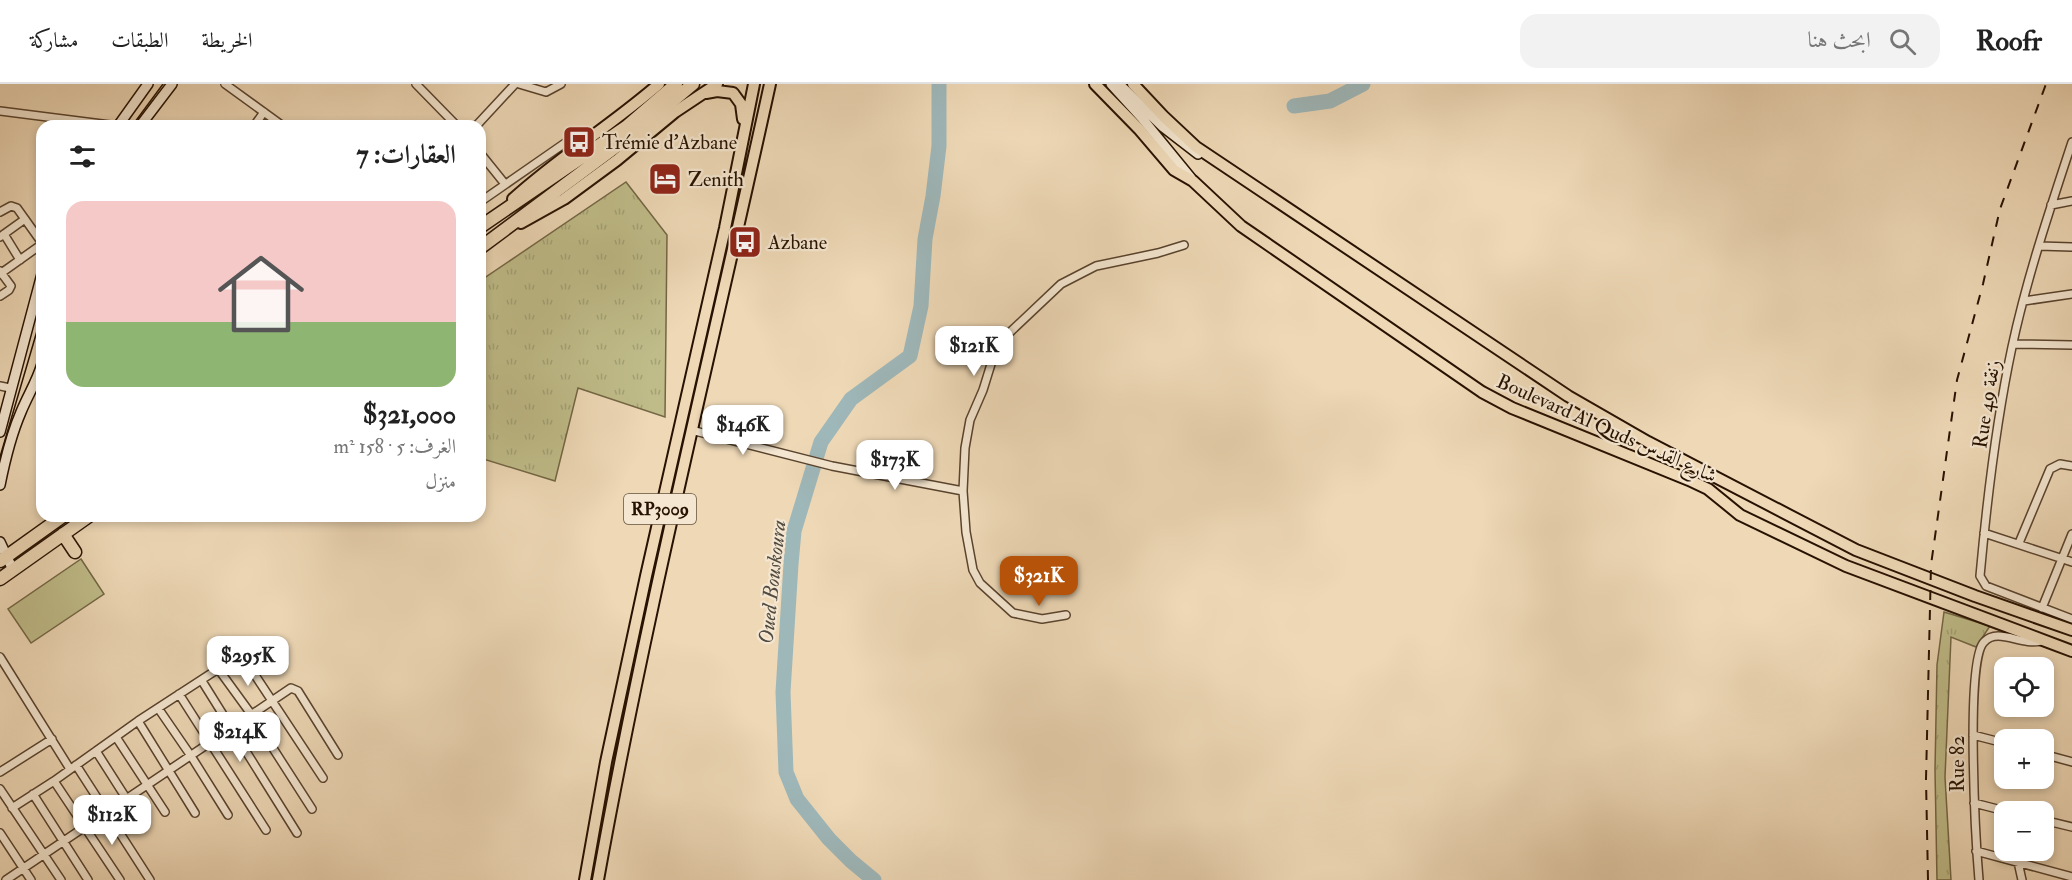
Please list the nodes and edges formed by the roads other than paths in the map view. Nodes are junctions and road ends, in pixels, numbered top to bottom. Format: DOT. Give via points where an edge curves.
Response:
graph roads {
  1 [pos="148,84"];
  2 [pos="172,84"];
  3 [pos="225,84"];
  4 [pos="416,84"];
  5 [pos="517,84"];
  6 [pos="561,84"];
  7 [pos="659,84"];
  8 [pos="676,84"];
  9 [pos="693,84"];
  10 [pos="717,84"];
  11 [pos="754,84"];
  12 [pos="770,84"];
  13 [pos="1095,84"];
  14 [pos="1133,84"];
  15 [pos="1117,86"];
  16 [pos="701,95"];
  17 [pos="0,111"];
  18 [pos="264,112"];
  19 [pos="71,120"];
  20 [pos="122,120"];
  21 [pos="145,120"];
  22 [pos="258,120"];
  23 [pos="275,120"];
  24 [pos="450,120"];
  25 [pos="482,120"];
  26 [pos="591,137"];
  27 [pos="742,140"];
  28 [pos="2072,142"];
  29 [pos="486,160"];
  30 [pos="1193,181"];
  31 [pos="505,184"];
  32 [pos="1251,186"];
  33 [pos="486,198"];
  34 [pos="2072,201"];
  35 [pos="2051,205"];
  36 [pos="0,212"];
  37 [pos="25,219"];
  38 [pos="491,219"];
  39 [pos="486,223"];
  40 [pos="502,233"];
  41 [pos="36,235"];
  42 [pos="2,236"];
  43 [pos="486,244"];
  44 [pos="1184,245"];
  45 [pos="2039,246"];
  46 [pos="2072,247"];
  47 [pos="36,248"];
  48 [pos="20,260"];
  49 [pos="0,272"];
  50 [pos="2072,294"];
  51 [pos="36,295"];
  52 [pos="0,296"];
  53 [pos="2024,301"];
  54 [pos="2013,344"];
  55 [pos="2072,345"];
  56 [pos="36,382"];
  57 [pos="0,386"];
  58 [pos="10,388"];
  59 [pos="691,430"];
  60 [pos="0,432"];
  61 [pos="2072,466"];
  62 [pos="0,485"];
  63 [pos="963,491"];
  64 [pos="55,522"];
  65 [pos="80,522"];
  66 [pos="1984,533"];
  67 [pos="63,534"];
  68 [pos="2072,534"];
  69 [pos="0,542"];
  70 [pos="2019,543"];
  71 [pos="75,552"];
  72 [pos="3,559"];
  73 [pos="2062,559"];
  74 [pos="2072,562"];
  75 [pos="13,570"];
  76 [pos="0,579"];
  77 [pos="0,590"];
  78 [pos="2042,608"];
  79 [pos="1066,615"];
  80 [pos="2072,619"];
  81 [pos="2072,630"];
  82 [pos="2043,640"];
  83 [pos="2072,651"];
  84 [pos="0,658"];
  85 [pos="219,670"];
  86 [pos="202,681"];
  87 [pos="179,694"];
  88 [pos="272,701"];
  89 [pos="158,708"];
  90 [pos="251,714"];
  91 [pos="138,721"];
  92 [pos="232,728"];
  93 [pos="1973,735"];
  94 [pos="116,737"];
  95 [pos="52,739"];
  96 [pos="1994,740"];
  97 [pos="211,742"];
  98 [pos="96,751"];
  99 [pos="338,755"];
  100 [pos="191,756"];
  101 [pos="2054,757"];
  102 [pos="2072,762"];
  103 [pos="73,767"];
  104 [pos="168,770"];
  105 [pos="0,772"];
  106 [pos="323,778"];
  107 [pos="54,781"];
  108 [pos="148,783"];
  109 [pos="0,789"];
  110 [pos="33,794"];
  111 [pos="126,798"];
  112 [pos="1974,803"];
  113 [pos="12,808"];
  114 [pos="1994,808"];
  115 [pos="312,809"];
  116 [pos="106,812"];
  117 [pos="165,812"];
  118 [pos="195,813"];
  119 [pos="228,816"];
  120 [pos="2054,823"];
  121 [pos="84,826"];
  122 [pos="2072,827"];
  123 [pos="266,830"];
  124 [pos="0,833"];
  125 [pos="297,834"];
  126 [pos="63,841"];
  127 [pos="1976,852"];
  128 [pos="44,855"];
  129 [pos="2018,862"];
  130 [pos="23,868"];
  131 [pos="2072,877"];
  132 [pos="6,880"];
  133 [pos="31,880"];
  134 [pos="61,880"];
  135 [pos="88,880"];
  136 [pos="120,880"];
  137 [pos="150,880"];
  138 [pos="585,880"];
  139 [pos="598,880"];
  140 [pos="1979,880"];
  141 [pos="2022,880"];
  1 -- 20 [label="street"];
  2 -- 21 [label="street"];
  3 -- 18 [label="street"];
  4 -- 24 [label="street"];
  5 -- 6 [label="street" via="546,92"];
  5 -- 25 [label="street"];
  7 -- 26 [label="main road"];
  8 -- 38 [label="highway" via="627,127"];
  9 -- 40 [label="highway"];
  10 -- 16 [label="main road"];
  11 -- 27 [label="main road, RP3009"];
  12 -- 59 [label="main road, RP3009"];
  13 -- 30 [label="main road, Boulevard Al Quds شارع القدس" via="1174,171"];
  14 -- 32 [label="main road, Boulevard Al Quds شارع القدس" via="1196,147"];
  15 -- 30 [label="street"];
  15 -- 32 [label="street" via="1190,148"];
  16 -- 27 [label="main road" via="725,91 738,97 743,111"];
  16 -- 40 [label="main road" via="564,199"];
  17 -- 19 [label="street"];
  18 -- 22 [label="street"];
  18 -- 23 [label="street"];
  26 -- 31 [label="street" via="578,134"];
  26 -- 38 [label="main road"];
  27 -- 138 [label="main road, RP3009" via="638,610"];
  28 -- 35 [label="street, Rue 49 زنقة"];
  29 -- 31 [label="street"];
  30 -- 82 [label="main road, Boulevard Al Quds شارع القدس" via="1241,226 1482,392 1708,489 1740,515 1846,566"];
  31 -- 33 [label="street"];
  32 -- 81 [label="main road, Boulevard Al Quds شارع القدس" via="1568,396 1648,442 1856,550"];
  34 -- 35 [label="street"];
  35 -- 45 [label="street, Rue 49 زنقة"];
  36 -- 37 [label="street" via="14,206"];
  37 -- 41 [label="street"];
  37 -- 42 [label="street"];
  38 -- 39 [label="highway"];
  40 -- 43 [label="highway"];
  42 -- 48 [label="street"];
  44 -- 63 [label="street" via="1096,266 1076,275 1006,336 996,348 970,420"];
  45 -- 46 [label="street"];
  45 -- 53 [label="street, Rue 49 زنقة"];
  47 -- 48 [label="street"];
  48 -- 49 [label="street"];
  49 -- 52 [label="street" via="10,286"];
  50 -- 53 [label="street"];
  51 -- 58 [label="street"];
  53 -- 54 [label="street, Rue 49 زنقة"];
  54 -- 55 [label="street"];
  54 -- 66 [label="street, Rue 49 زنقة"];
  56 -- 62 [label="street" via="12,435"];
  57 -- 58 [label="street"];
  58 -- 60 [label="street"];
  59 -- 63 [label="street" via="832,466"];
  59 -- 139 [label="main road, RP3009"];
  61 -- 70 [label="street" via="2060,464 2050,469"];
  63 -- 79 [label="street" via="970,558 980,583 1013,613 1042,619"];
  64 -- 72 [label="highway"];
  65 -- 67 [label="highway"];
  66 -- 70 [label="street"];
  66 -- 78 [label="street, Rue 49 زنقة" via="1982,581"];
  67 -- 71 [label="highway"];
  67 -- 75 [label="highway"];
  68 -- 73 [label="street"];
  69 -- 72 [label="street"];
  70 -- 73 [label="street"];
  72 -- 75 [label="street"];
  73 -- 74 [label="street"];
  73 -- 78 [label="street"];
  75 -- 76 [label="highway"];
  76 -- 77 [label="highway"];
  78 -- 80 [label="street, Rue 49 زنقة"];
  82 -- 83 [label="main road, Boulevard Al Quds شارع القدس"];
  82 -- 93 [label="street, Rue 82" via="2024,642 1999,635 1984,641 1975,672"];
  84 -- 95 [label="street"];
  85 -- 86 [label="street"];
  85 -- 88 [label="street" via="238,656 243,657"];
  85 -- 90 [label="street"];
  86 -- 87 [label="street"];
  86 -- 92 [label="street"];
  87 -- 89 [label="street"];
  87 -- 97 [label="street"];
  88 -- 90 [label="street"];
  88 -- 99 [label="street" via="291,688 298,691"];
  88 -- 106 [label="street"];
  89 -- 91 [label="street"];
  89 -- 100 [label="street"];
  90 -- 92 [label="street"];
  90 -- 115 [label="street"];
  91 -- 94 [label="street"];
  91 -- 104 [label="street"];
  92 -- 97 [label="street"];
  92 -- 125 [label="street"];
  93 -- 96 [label="street"];
  93 -- 112 [label="street, Rue 82"];
  94 -- 98 [label="street"];
  94 -- 108 [label="street"];
  95 -- 103 [label="street"];
  95 -- 105 [label="street"];
  97 -- 100 [label="street"];
  97 -- 123 [label="street"];
  98 -- 103 [label="street"];
  98 -- 111 [label="street"];
  100 -- 104 [label="street"];
  100 -- 119 [label="street"];
  101 -- 102 [label="street"];
  103 -- 107 [label="street"];
  103 -- 116 [label="street"];
  104 -- 108 [label="street"];
  104 -- 118 [label="street"];
  107 -- 110 [label="street"];
  107 -- 121 [label="street"];
  108 -- 111 [label="street"];
  108 -- 117 [label="street"];
  109 -- 113 [label="street"];
  110 -- 113 [label="street"];
  110 -- 126 [label="street"];
  111 -- 116 [label="street"];
  112 -- 114 [label="street"];
  112 -- 127 [label="street, Rue 82"];
  113 -- 128 [label="street"];
  116 -- 121 [label="street"];
  116 -- 137 [label="street"];
  120 -- 122 [label="street"];
  121 -- 126 [label="street"];
  121 -- 136 [label="street"];
  124 -- 130 [label="street"];
  126 -- 128 [label="street"];
  126 -- 135 [label="street"];
  127 -- 129 [label="street"];
  127 -- 140 [label="street, Rue 82"];
  128 -- 130 [label="street"];
  128 -- 134 [label="street"];
  129 -- 131 [label="street"];
  129 -- 141 [label="street"];
  130 -- 132 [label="street"];
  130 -- 133 [label="street"];
}
